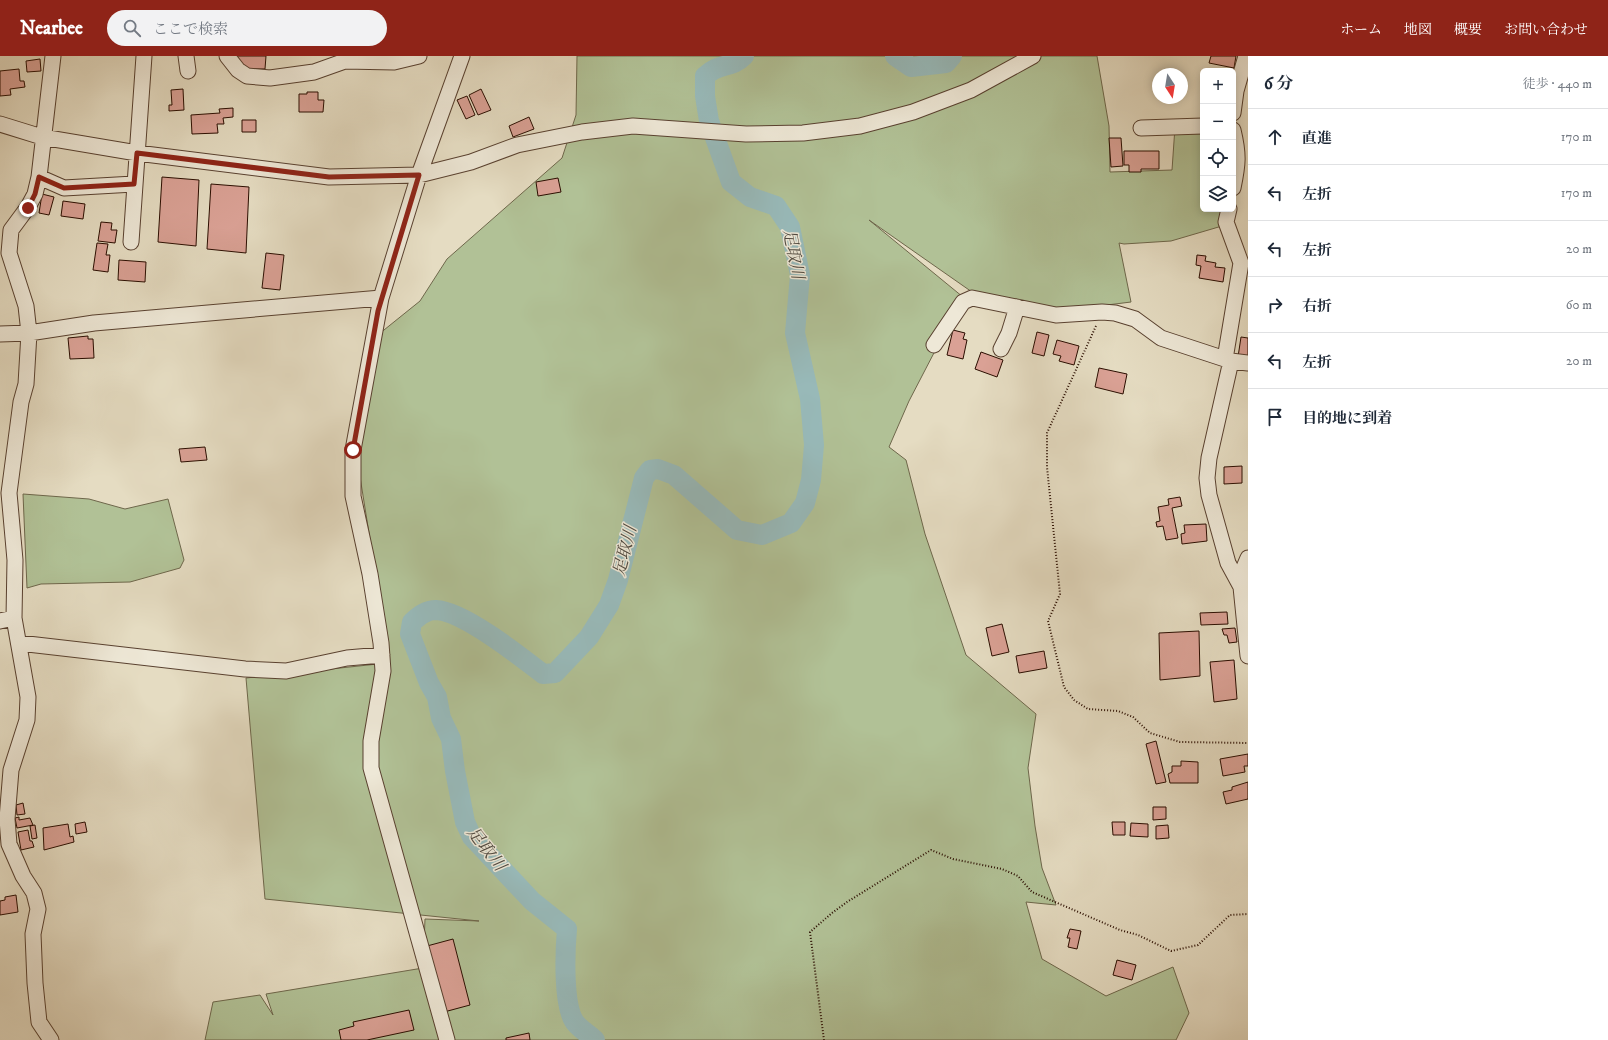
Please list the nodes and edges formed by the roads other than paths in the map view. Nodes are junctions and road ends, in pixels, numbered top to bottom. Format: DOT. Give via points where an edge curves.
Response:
graph roads {
  1 [pos="53,56"];
  2 [pos="144,56"];
  3 [pos="228,56"];
  4 [pos="418,56"];
  5 [pos="462,56"];
  6 [pos="1033,56"];
  7 [pos="1246,56"];
  8 [pos="1234,104"];
  9 [pos="0,124"];
  10 [pos="1200,126"];
  11 [pos="1141,128"];
  12 [pos="42,136"];
  13 [pos="1236,140"];
  14 [pos="137,153"];
  15 [pos="419,175"];
  16 [pos="1235,176"];
  17 [pos="39,177"];
  18 [pos="134,184"];
  19 [pos="1228,212"];
  20 [pos="131,242"];
  21 [pos="4,252"];
  22 [pos="381,298"];
  23 [pos="1017,307"];
  24 [pos="29,333"];
  25 [pos="0,334"];
  26 [pos="934,345"];
  27 [pos="1001,349"];
  28 [pos="1228,360"];
  29 [pos="1248,363"];
  30 [pos="1248,558"];
  31 [pos="1241,587"];
  32 [pos="7,620"];
  33 [pos="18,643"];
  34 [pos="382,655"];
  35 [pos="1248,656"];
  36 [pos="51,1040"];
  37 [pos="447,1040"];
  1 -- 12 [label="street"];
  2 -- 14 [label="street"];
  3 -- 4 [label="street" via="238,70 247,76 270,78 314,72 345,61 394,62"];
  5 -- 15 [label="street"];
  6 -- 15 [label="street" via="971,90 913,112 860,126 803,133 746,134 633,126 582,132 517,145 471,162"];
  7 -- 8 [label="street"];
  9 -- 12 [label="street"];
  10 -- 11 [label="street"];
  12 -- 14 [label="street"];
  12 -- 17 [label="street"];
  13 -- 16 [label="street" via="1238,162"];
  14 -- 15 [label="street" via="329,177"];
  14 -- 18 [label="street"];
  15 -- 22 [label="street"];
  17 -- 18 [label="street" via="64,188"];
  17 -- 21 [label="street" via="35,194 11,230"];
  18 -- 20 [label="street"];
  19 -- 28 [label="street" via="1226,222 1241,263"];
  21 -- 24 [label="street" via="26,306"];
  22 -- 24 [label="street" via="94,323"];
  22 -- 34 [label="street" via="353,450 353,496 370,574"];
  23 -- 26 [label="street" via="972,298 963,302"];
  23 -- 27 [label="street"];
  23 -- 28 [label="street" via="1056,315 1115,313 1135,319 1161,338"];
  24 -- 25 [label="street"];
  24 -- 32 [label="street" via="26,384 21,402 9,493 15,560"];
  28 -- 29 [label="street"];
  28 -- 31 [label="street" via="1206,478 1228,563"];
  30 -- 31 [label="street" via="1242,572"];
  31 -- 35 [label="street"];
  32 -- 33 [label="street"];
  33 -- 34 [label="street" via="245,669 286,671 347,658"];
  33 -- 36 [label="street" via="28,697 27,720 11,770 7,819 8,844 34,893 38,909 33,934 35,983 39,1022"];
  34 -- 37 [label="street" via="383,670 371,741 372,768"];
}
